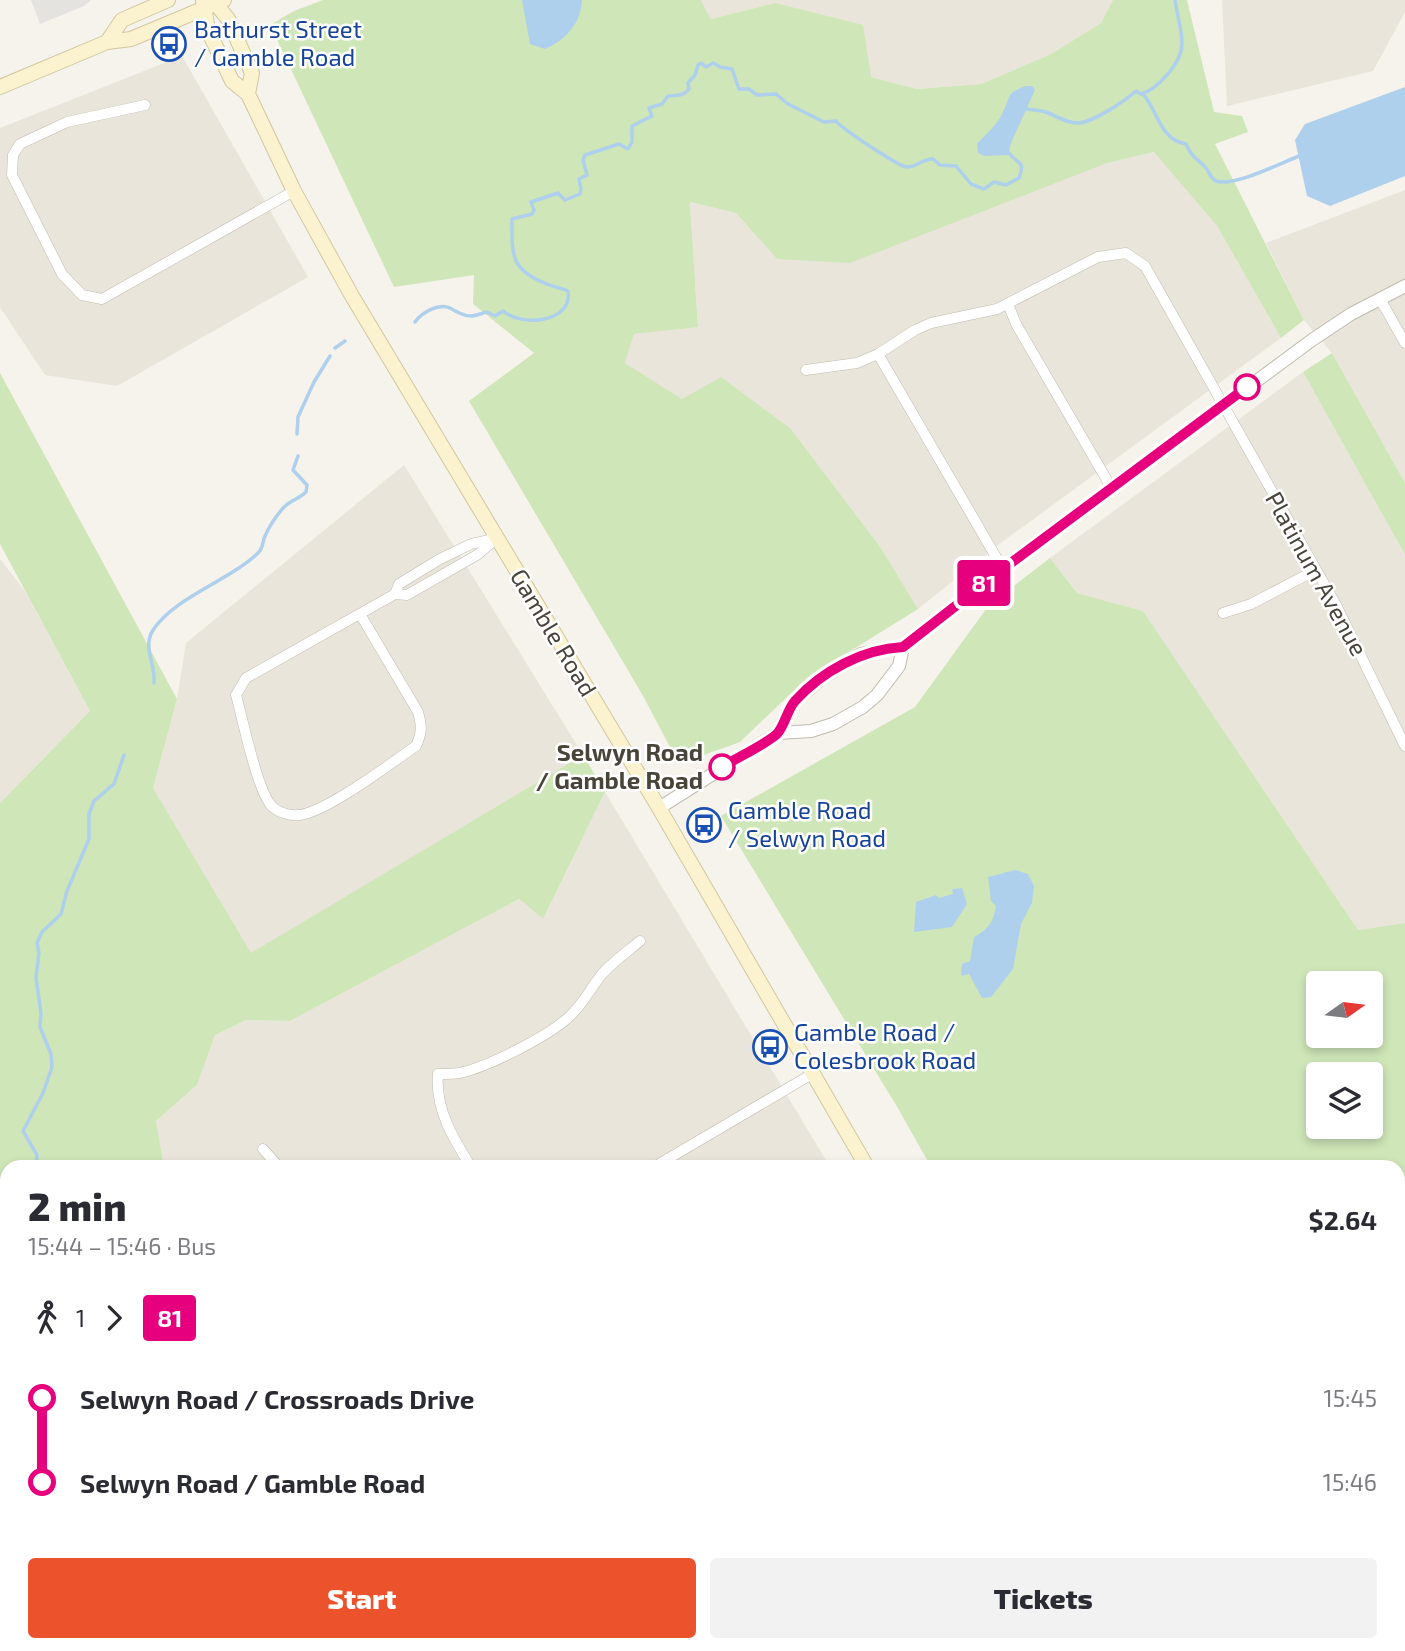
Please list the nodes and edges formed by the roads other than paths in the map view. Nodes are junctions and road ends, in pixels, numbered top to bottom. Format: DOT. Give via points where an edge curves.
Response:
graph roads {
  1 [pos="167,0"];
  2 [pos="212,3"];
  3 [pos="107,42"];
  4 [pos="0,87"];
  5 [pos="248,94"];
  6 [pos="145,105"];
  7 [pos="294,191"];
  8 [pos="1405,286"];
  9 [pos="1380,299"];
  10 [pos="1008,304"];
  11 [pos="1405,343"];
  12 [pos="878,354"];
  13 [pos="806,370"];
  14 [pos="1222,405"];
  15 [pos="1111,487"];
  16 [pos="496,538"];
  17 [pos="1003,569"];
  18 [pos="1316,569"];
  19 [pos="1223,612"];
  20 [pos="360,614"];
  21 [pos="903,647"];
  22 [pos="778,733"];
  23 [pos="1405,746"];
  24 [pos="659,808"];
  25 [pos="640,941"];
  26 [pos="812,1074"];
  27 [pos="263,1149"];
  28 [pos="273,1160"];
  29 [pos="467,1160"];
  30 [pos="666,1160"];
  31 [pos="863,1160"];
  1 -- 3 [label="main road" via="122,20"];
  2 -- 3 [label="main road" via="131,39"];
  2 -- 5 [label="main road, Gamble Road" via="228,19 252,73"];
  2 -- 5 [label="main road, Gamble Road" via="208,30 232,82"];
  3 -- 4 [label="main road"];
  5 -- 7 [label="main road, Gamble Road"];
  6 -- 7 [label="street" via="66,122 20,144 13,155 12,175 62,274 82,295 102,299"];
  7 -- 16 [label="main road, Gamble Road"];
  8 -- 9 [label="street"];
  9 -- 11 [label="street"];
  9 -- 14 [label="street" via="1331,327"];
  10 -- 12 [label="street, Platinum Avenue" via="931,323"];
  10 -- 14 [label="street, Platinum Avenue" via="1098,257 1126,253 1145,266"];
  10 -- 15 [label="street"];
  12 -- 13 [label="street, Platinum Avenue" via="857,363"];
  12 -- 17 [label="street"];
  14 -- 15 [label="street"];
  14 -- 18 [label="street, Platinum Avenue"];
  15 -- 17 [label="street"];
  16 -- 20 [label="street" via="440,559 400,583 396,594"];
  16 -- 24 [label="main road, Gamble Road"];
  17 -- 21 [label="street"];
  18 -- 19 [label="street" via="1251,604"];
  18 -- 23 [label="street, Platinum Avenue"];
  20 -- 20 [label="street" via="246,678 236,695 262,788 271,805 289,815 306,814 361,784 416,746 420,737 418,712"];
  21 -- 22 [label="street" via="860,654 822,678 793,703"];
  21 -- 22 [label="street" via="895,672 863,707 834,724"];
  22 -- 24 [label="street"];
  24 -- 26 [label="main road, Gamble Road"];
  25 -- 29 [label="street" via="553,1029 480,1066 438,1074 436,1094 441,1109"];
  26 -- 30 [label="street"];
  26 -- 31 [label="main road, Gamble Road"];
  27 -- 28 [label="street"];
}
